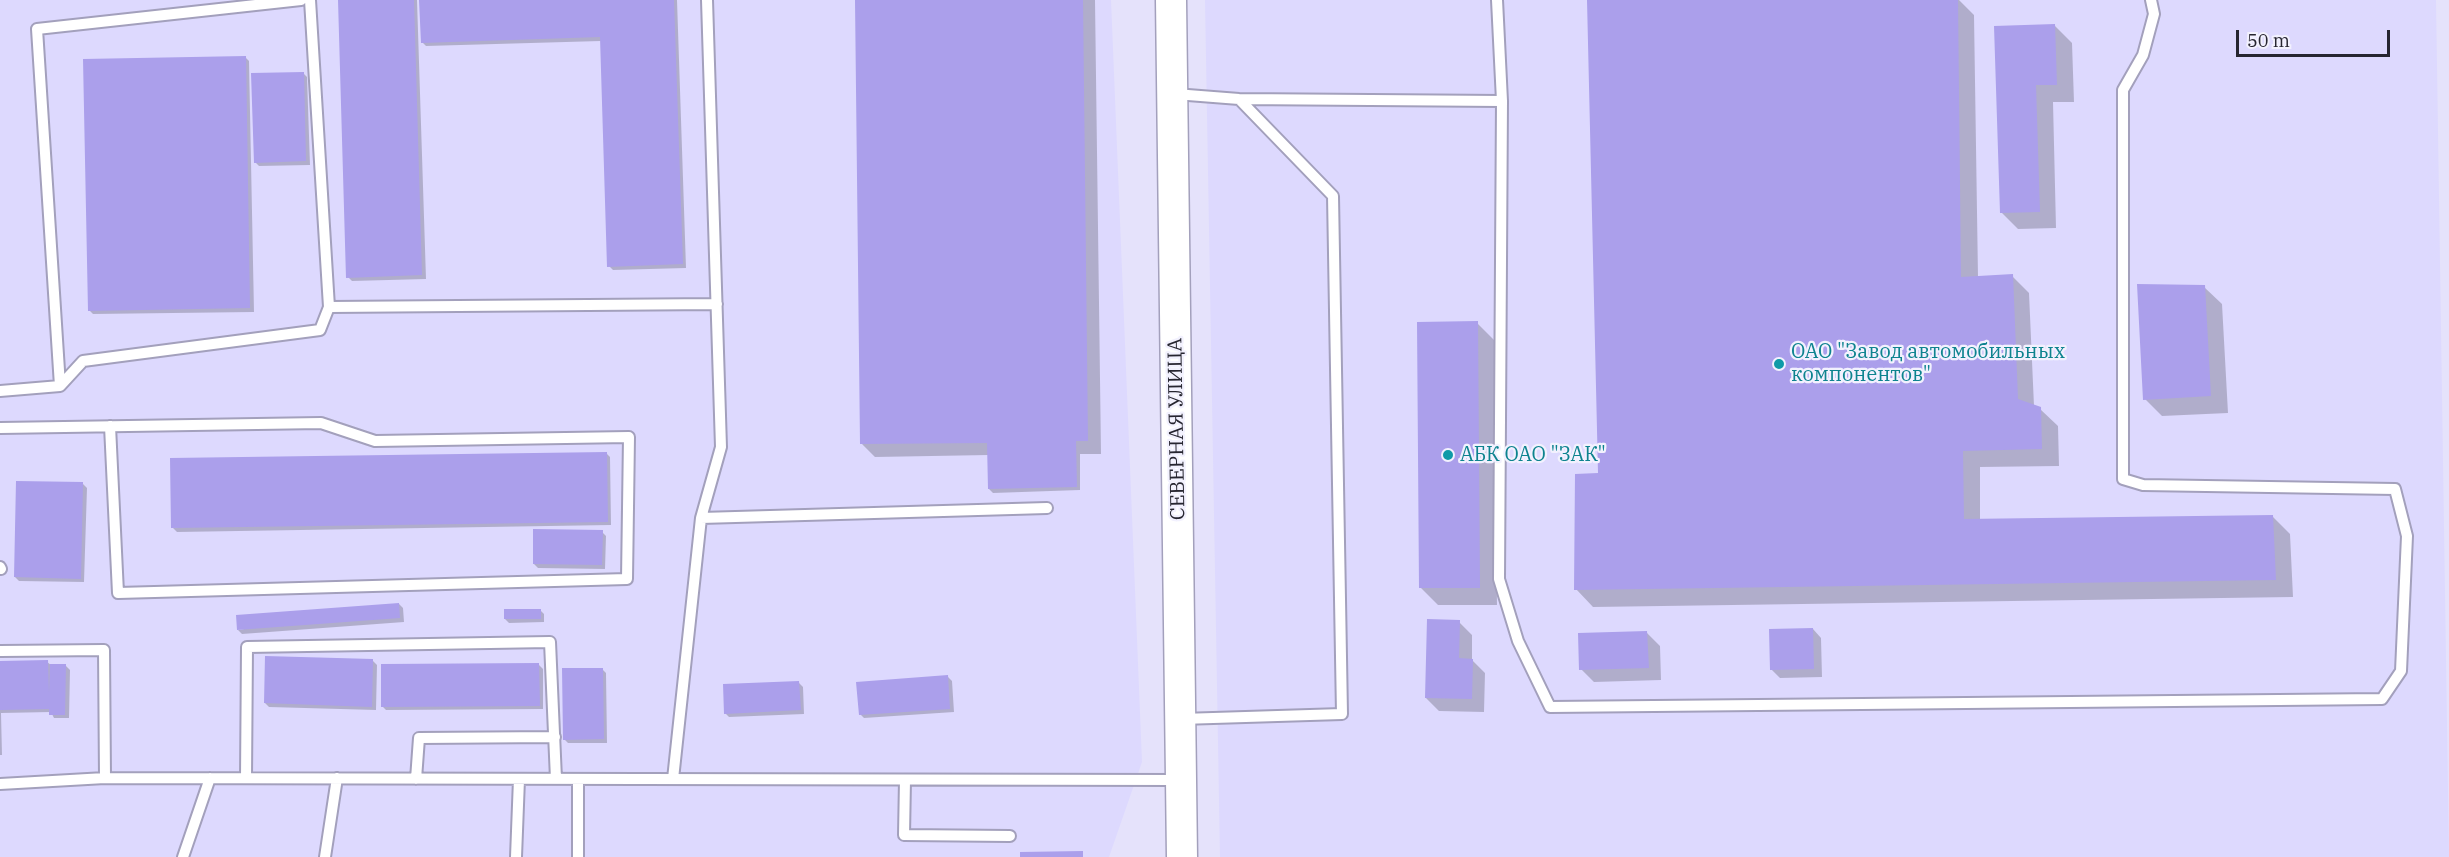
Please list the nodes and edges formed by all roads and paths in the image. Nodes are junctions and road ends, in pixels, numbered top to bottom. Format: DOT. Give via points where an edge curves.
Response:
graph roads {
  1 [pos="301,0"];
  2 [pos="310,0"];
  3 [pos="707,0"];
  4 [pos="1171,0"];
  5 [pos="1497,0"];
  6 [pos="2151,0"];
  7 [pos="1172,94"];
  8 [pos="1239,99"];
  9 [pos="1502,101"];
  10 [pos="717,304"];
  11 [pos="329,307"];
  12 [pos="60,386"];
  13 [pos="0,391"];
  14 [pos="110,426"];
  15 [pos="0,428"];
  16 [pos="1047,508"];
  17 [pos="701,518"];
  18 [pos="0,651"];
  19 [pos="1181,719"];
  20 [pos="555,737"];
  21 [pos="105,778"];
  22 [pos="210,778"];
  23 [pos="246,778"];
  24 [pos="337,778"];
  25 [pos="416,779"];
  26 [pos="519,779"];
  27 [pos="556,779"];
  28 [pos="578,779"];
  29 [pos="673,779"];
  30 [pos="905,780"];
  31 [pos="1181,780"];
  32 [pos="0,784"];
  33 [pos="1010,836"];
  34 [pos="183,857"];
  35 [pos="325,857"];
  36 [pos="516,857"];
  37 [pos="578,857"];
  38 [pos="1182,857"];
  1 -- 12 [label="lane" via="37,29"];
  2 -- 11 [label="lane"];
  3 -- 10 [label="lane"];
  4 -- 7 [label="main road, СЕВЕРНАЯ УЛИЦА"];
  5 -- 9 [label="lane"];
  6 -- 9 [label="lane" via="2154,14 2143,55 2123,90 2123,479 2143,485 2395,489 2407,536 2401,671 2382,699 1550,707 1518,642 1499,579"];
  7 -- 8 [label="lane"];
  7 -- 19 [label="main road, СЕВЕРНАЯ УЛИЦА"];
  8 -- 9 [label="lane"];
  8 -- 19 [label="lane" via="1334,196 1342,714"];
  10 -- 11 [label="lane"];
  10 -- 17 [label="lane" via="721,447"];
  11 -- 12 [label="lane" via="320,330 83,361"];
  12 -- 13 [label="lane"];
  14 -- 14 [label="lane" via="321,423 375,441 629,437 627,579 118,593"];
  14 -- 15 [label="lane"];
  16 -- 17 [label="lane"];
  17 -- 29 [label="lane"];
  18 -- 21 [label="lane" via="104,650"];
  19 -- 31 [label="main road, СЕВЕРНАЯ УЛИЦА"];
  20 -- 23 [label="lane" via="550,642 247,646"];
  20 -- 25 [label="lane" via="419,738"];
  20 -- 27 [label="lane"];
  21 -- 22 [label="lane"];
  21 -- 32 [label="lane"];
  22 -- 23 [label="lane"];
  22 -- 34 [label="lane"];
  23 -- 24 [label="lane"];
  24 -- 25 [label="lane"];
  24 -- 35 [label="lane"];
  25 -- 26 [label="lane"];
  26 -- 27 [label="lane"];
  26 -- 36 [label="lane"];
  27 -- 28 [label="lane"];
  28 -- 29 [label="lane"];
  28 -- 37 [label="lane"];
  29 -- 30 [label="lane"];
  30 -- 31 [label="lane"];
  30 -- 33 [label="lane" via="904,835"];
  31 -- 38 [label="main road, СЕВЕРНАЯ УЛИЦА"];
}
